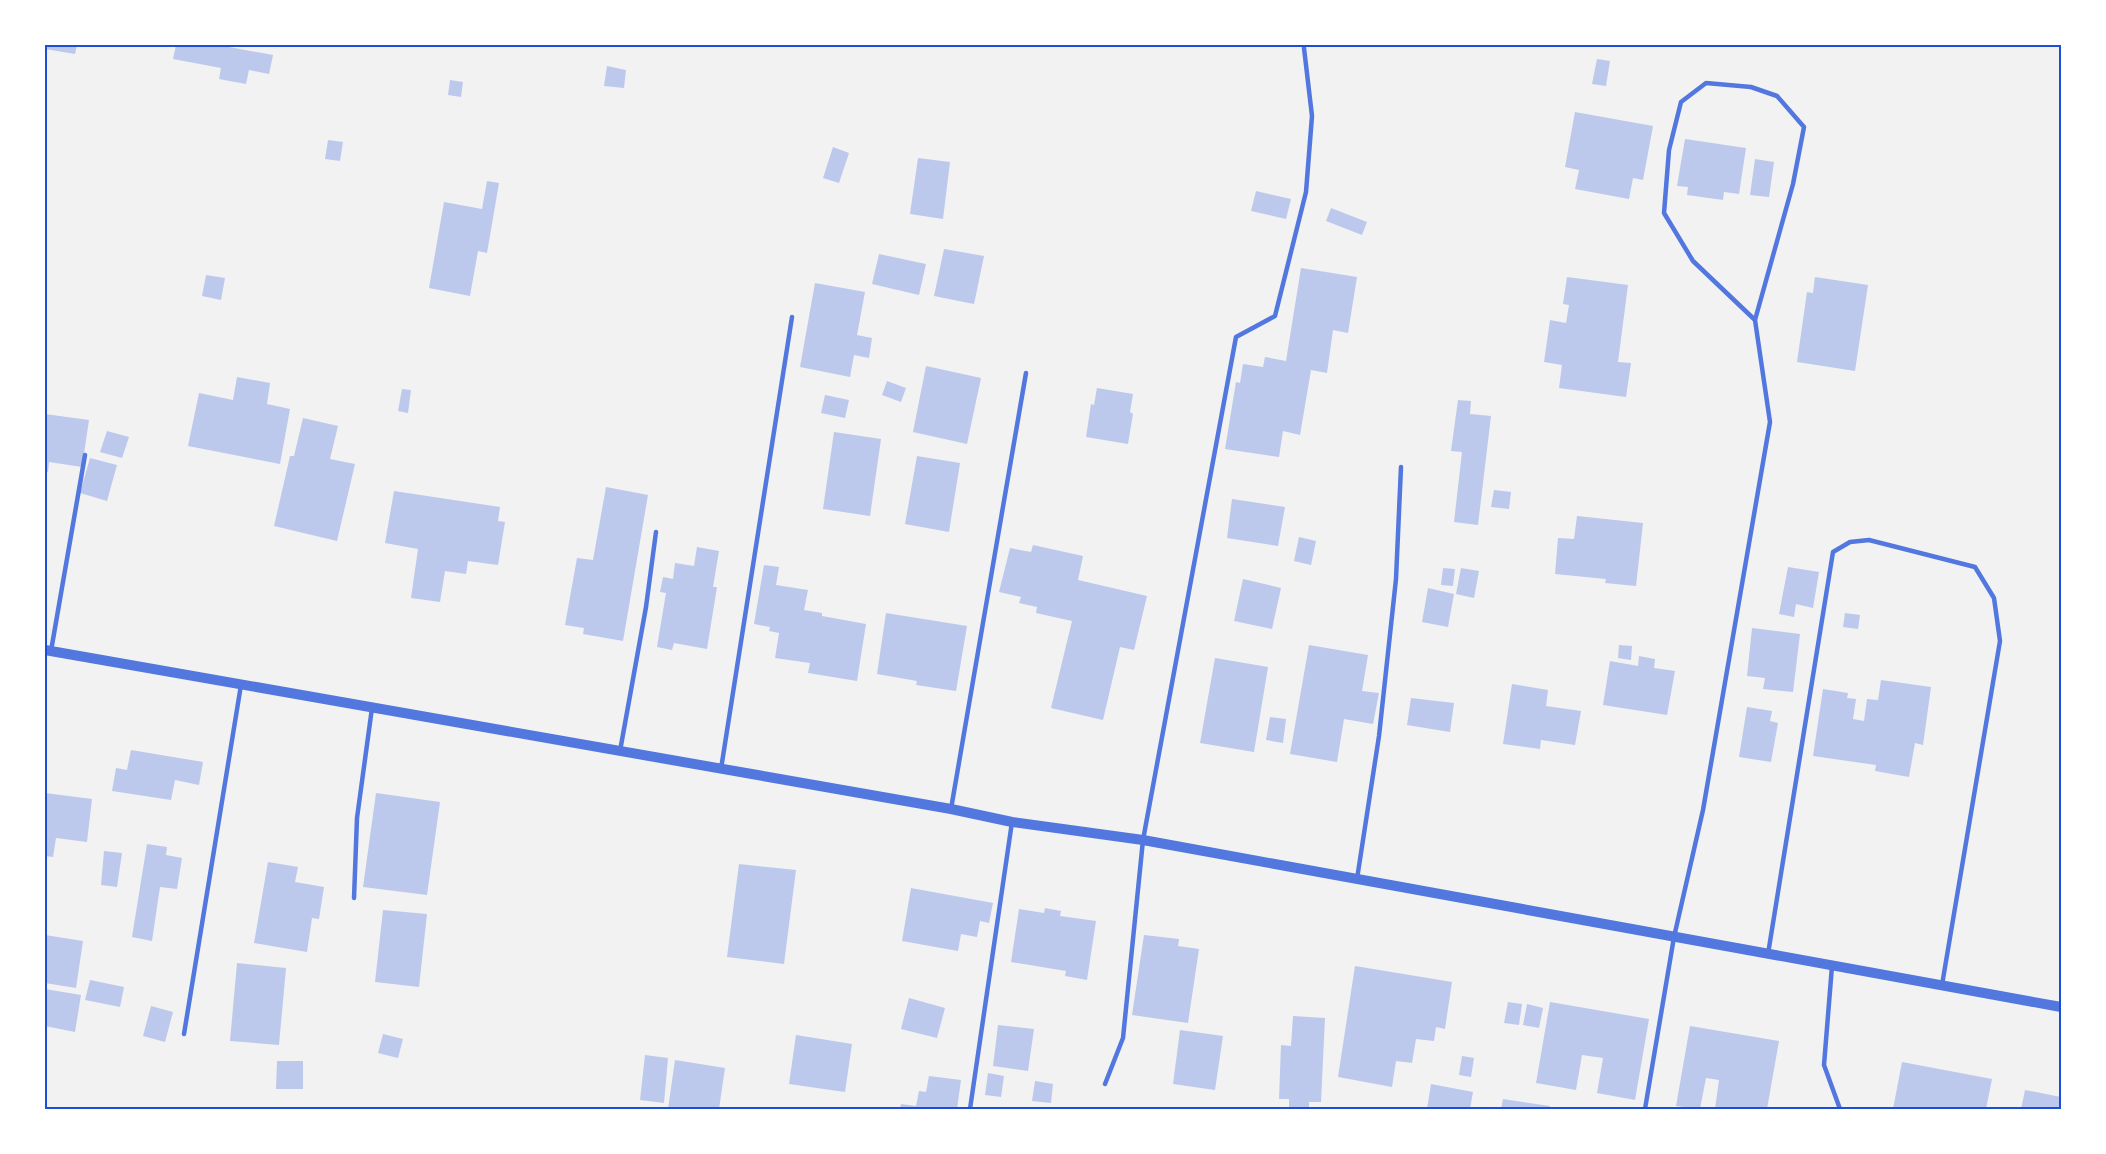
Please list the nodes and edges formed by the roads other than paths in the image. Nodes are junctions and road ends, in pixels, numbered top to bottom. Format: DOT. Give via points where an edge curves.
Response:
graph roads {
  1 [pos="1304,48"];
  2 [pos="792,317"];
  3 [pos="1755,320"];
  4 [pos="1026,373"];
  5 [pos="84,455"];
  6 [pos="1401,467"];
  7 [pos="656,532"];
  8 [pos="48,651"];
  9 [pos="241,685"];
  10 [pos="372,708"];
  11 [pos="620,751"];
  12 [pos="721,769"];
  13 [pos="951,809"];
  14 [pos="1012,822"];
  15 [pos="1143,840"];
  16 [pos="1357,879"];
  17 [pos="354,898"];
  18 [pos="1674,937"];
  19 [pos="1768,954"];
  20 [pos="1833,966"];
  21 [pos="1942,985"];
  22 [pos="2061,1007"];
  23 [pos="184,1035"];
  24 [pos="1105,1084"];
  25 [pos="970,1109"];
  26 [pos="1646,1109"];
  27 [pos="1840,1109"];
  1 -- 15 [label="lane" via="1312,116 1306,192 1275,316 1236,337"];
  2 -- 12 [label="lane"];
  3 -- 3 [label="lane" via="1693,261 1664,213 1669,150 1681,102 1706,82 1751,87 1777,96 1804,127 1793,184"];
  3 -- 18 [label="lane" via="1770,422 1703,810"];
  4 -- 13 [label="lane"];
  5 -- 8 [label="lane"];
  6 -- 16 [label="lane" via="1396,579 1379,736"];
  7 -- 11 [label="lane"];
  8 -- 9 [label="street"];
  9 -- 10 [label="street"];
  9 -- 23 [label="lane"];
  10 -- 11 [label="street"];
  10 -- 17 [label="lane" via="357,818"];
  11 -- 12 [label="street"];
  12 -- 13 [label="street"];
  13 -- 14 [label="street"];
  14 -- 15 [label="street"];
  14 -- 25 [label="lane"];
  15 -- 16 [label="street"];
  15 -- 24 [label="lane" via="1123,1038"];
  16 -- 18 [label="street"];
  18 -- 19 [label="street"];
  18 -- 26 [label="lane"];
  19 -- 20 [label="street"];
  19 -- 21 [label="lane" via="1833,552 1850,542 1869,540 1975,567 1994,598 2000,641"];
  20 -- 21 [label="street"];
  20 -- 27 [label="lane" via="1824,1065"];
  21 -- 22 [label="street"];
}
